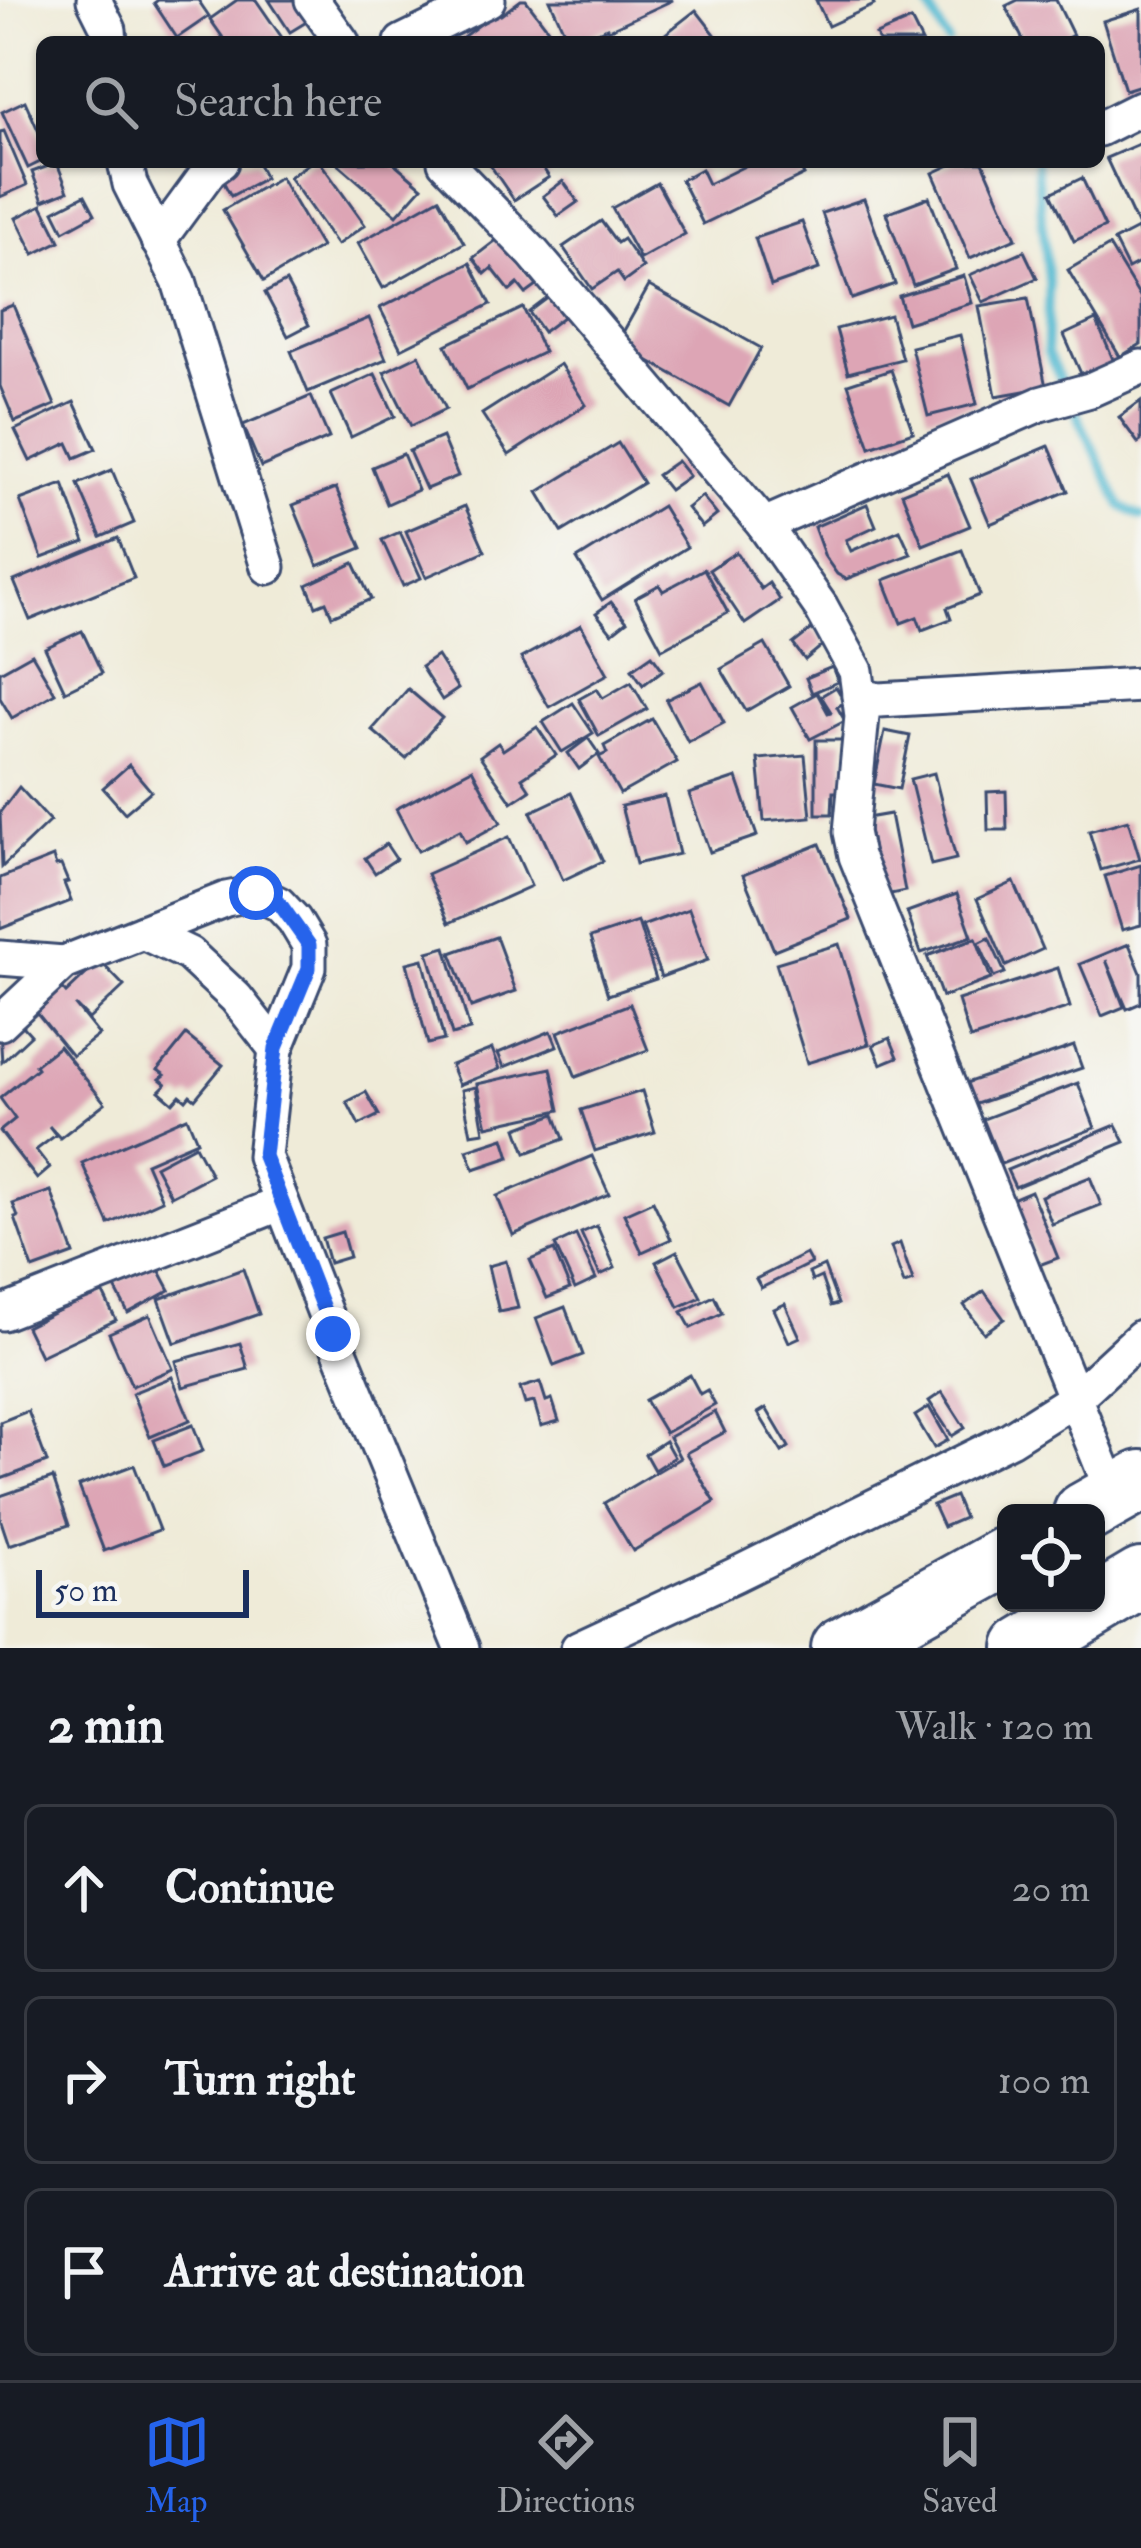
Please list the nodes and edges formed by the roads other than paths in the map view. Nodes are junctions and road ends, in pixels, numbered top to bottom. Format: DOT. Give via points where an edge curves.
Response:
graph roads {
  1 [pos="94,0"];
  2 [pos="312,0"];
  3 [pos="488,0"];
  4 [pos="110,36"];
  5 [pos="338,36"];
  6 [pos="414,36"];
  7 [pos="1141,108"];
  8 [pos="1105,126"];
  9 [pos="126,168"];
  10 [pos="213,168"];
  11 [pos="451,168"];
  12 [pos="158,241"];
  13 [pos="1141,367"];
  14 [pos="764,525"];
  15 [pos="268,567"];
  16 [pos="1141,685"];
  17 [pos="859,696"];
  18 [pos="143,932"];
  19 [pos="0,958"];
  20 [pos="64,963"];
  21 [pos="0,1023"];
  22 [pos="276,1048"];
  23 [pos="282,1203"];
  24 [pos="3,1313"];
  25 [pos="1141,1337"];
  26 [pos="1075,1398"];
  27 [pos="1113,1497"];
  28 [pos="997,1562"];
  29 [pos="1141,1579"];
  30 [pos="462,1648"];
  31 [pos="578,1648"];
  32 [pos="842,1648"];
  33 [pos="1025,1648"];
  1 -- 4 [label="street"];
  2 -- 5 [label="street"];
  3 -- 6 [label="street"];
  7 -- 8 [label="street"];
  9 -- 12 [label="street"];
  10 -- 12 [label="street"];
  11 -- 14 [label="street"];
  12 -- 15 [label="street" via="179,281"];
  13 -- 14 [label="street"];
  14 -- 17 [label="street" via="821,607 856,671"];
  16 -- 17 [label="street"];
  17 -- 26 [label="street" via="856,856"];
  18 -- 20 [label="street"];
  18 -- 22 [label="street" via="189,954"];
  18 -- 22 [label="street" via="226,899 256,893 280,904 309,945 309,968"];
  19 -- 20 [label="street"];
  20 -- 21 [label="street"];
  22 -- 23 [label="street" via="264,1156"];
  23 -- 24 [label="street"];
  23 -- 30 [label="street"];
  25 -- 26 [label="street"];
  26 -- 27 [label="street"];
  26 -- 31 [label="street" via="1010,1439"];
  28 -- 32 [label="highway"];
  29 -- 33 [label="highway"];
}
